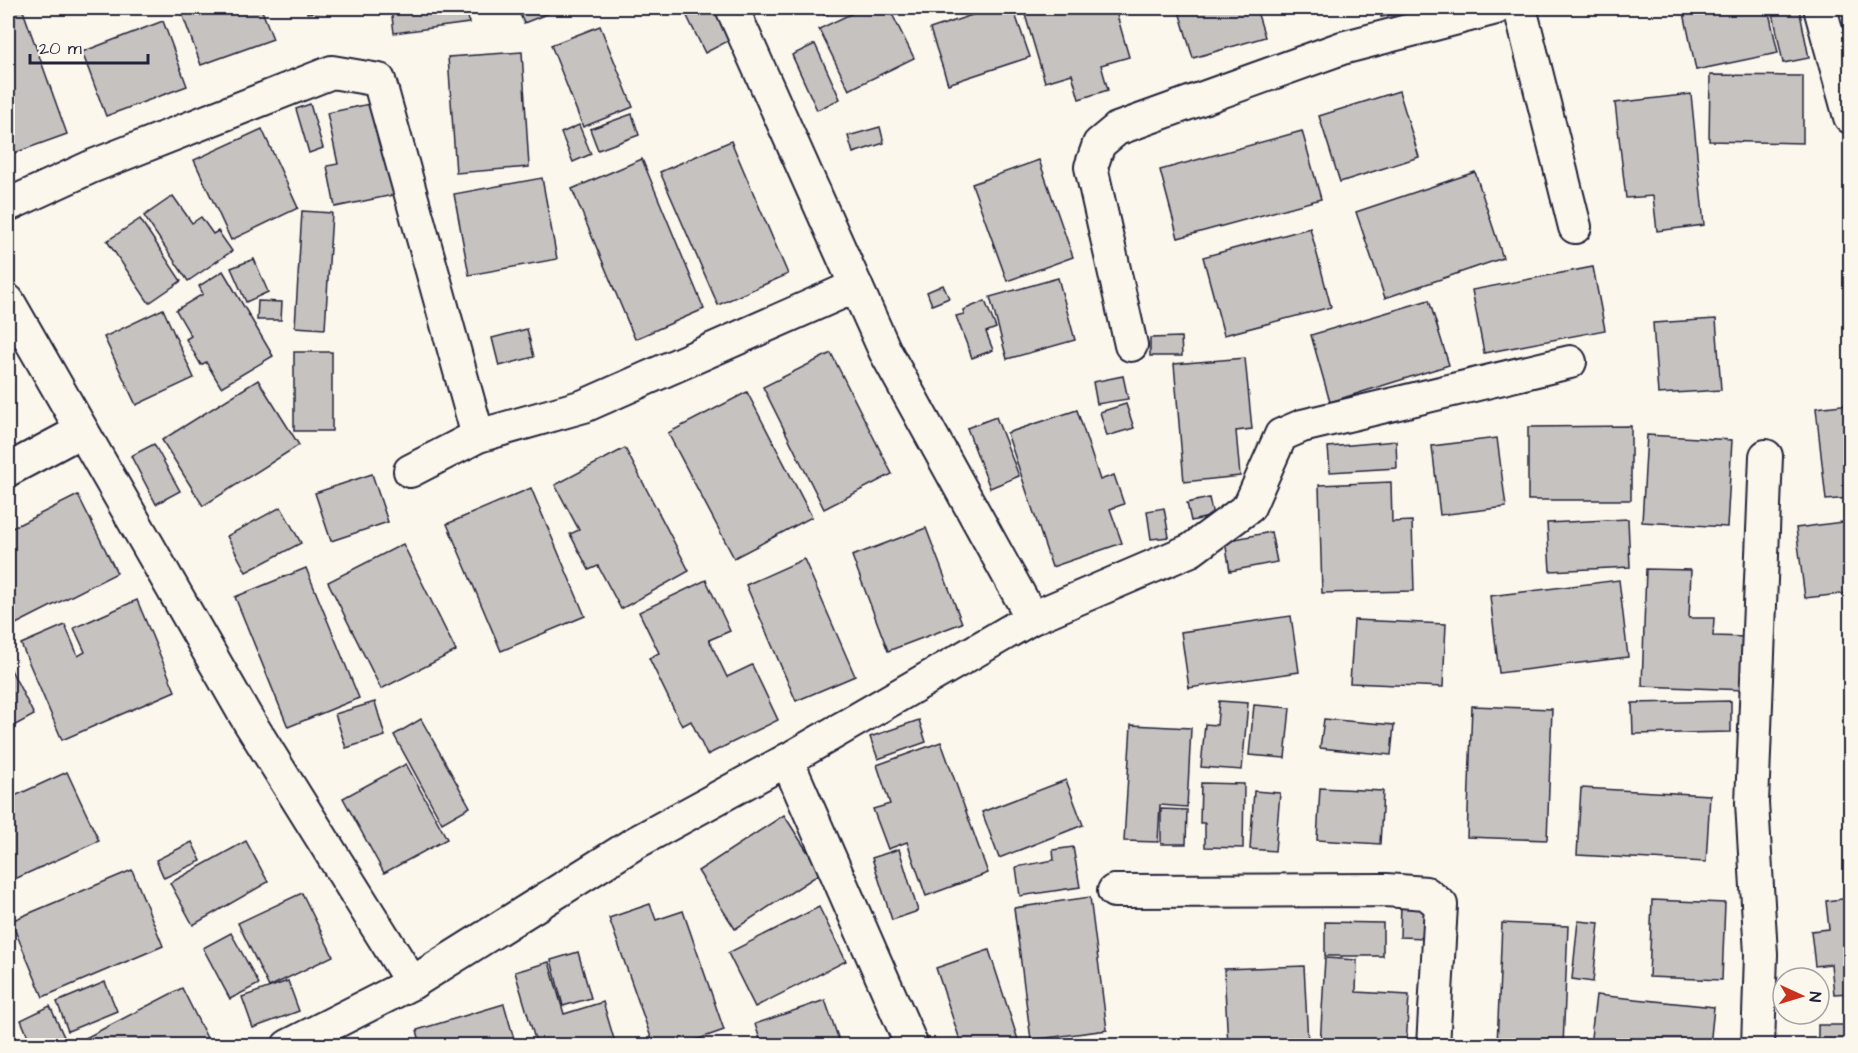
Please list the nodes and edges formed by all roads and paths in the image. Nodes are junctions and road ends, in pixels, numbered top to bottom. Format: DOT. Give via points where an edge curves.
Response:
graph roads {
  1 [pos="732,8"];
  2 [pos="1496,8"];
  3 [pos="1520,8"];
  4 [pos="1820,8"];
  5 [pos="1851,117"];
  6 [pos="8,205"];
  7 [pos="1575,227"];
  8 [pos="856,286"];
  9 [pos="8,301"];
  10 [pos="1131,345"];
  11 [pos="1570,362"];
  12 [pos="81,431"];
  13 [pos="478,436"];
  14 [pos="1766,456"];
  15 [pos="8,470"];
  16 [pos="410,471"];
  17 [pos="1032,618"];
  18 [pos="787,760"];
  19 [pos="1114,891"];
  20 [pos="412,983"];
  21 [pos="288,1046"];
  22 [pos="912,1046"];
  23 [pos="1433,1046"];
  24 [pos="1758,1046"];
  1 -- 8 [label="street"];
  2 -- 10 [label="street" via="1342,48 1117,129 1099,144 1091,167"];
  3 -- 7 [label="street"];
  4 -- 5 [label="street"];
  6 -- 13 [label="street" via="93,166 332,72 380,80"];
  8 -- 13 [label="street" via="584,406"];
  8 -- 17 [label="street" via="885,351"];
  9 -- 12 [label="street"];
  11 -- 17 [label="street" via="1302,426 1281,435 1249,507 1191,550"];
  12 -- 15 [label="street"];
  12 -- 20 [label="street" via="244,715"];
  13 -- 16 [label="street"];
  14 -- 24 [label="street" via="1752,803 1761,954"];
  17 -- 18 [label="street"];
  18 -- 20 [label="street" via="635,843"];
  18 -- 22 [label="street"];
  19 -- 23 [label="street" via="1426,893 1441,905"];
  20 -- 21 [label="street"];
}
